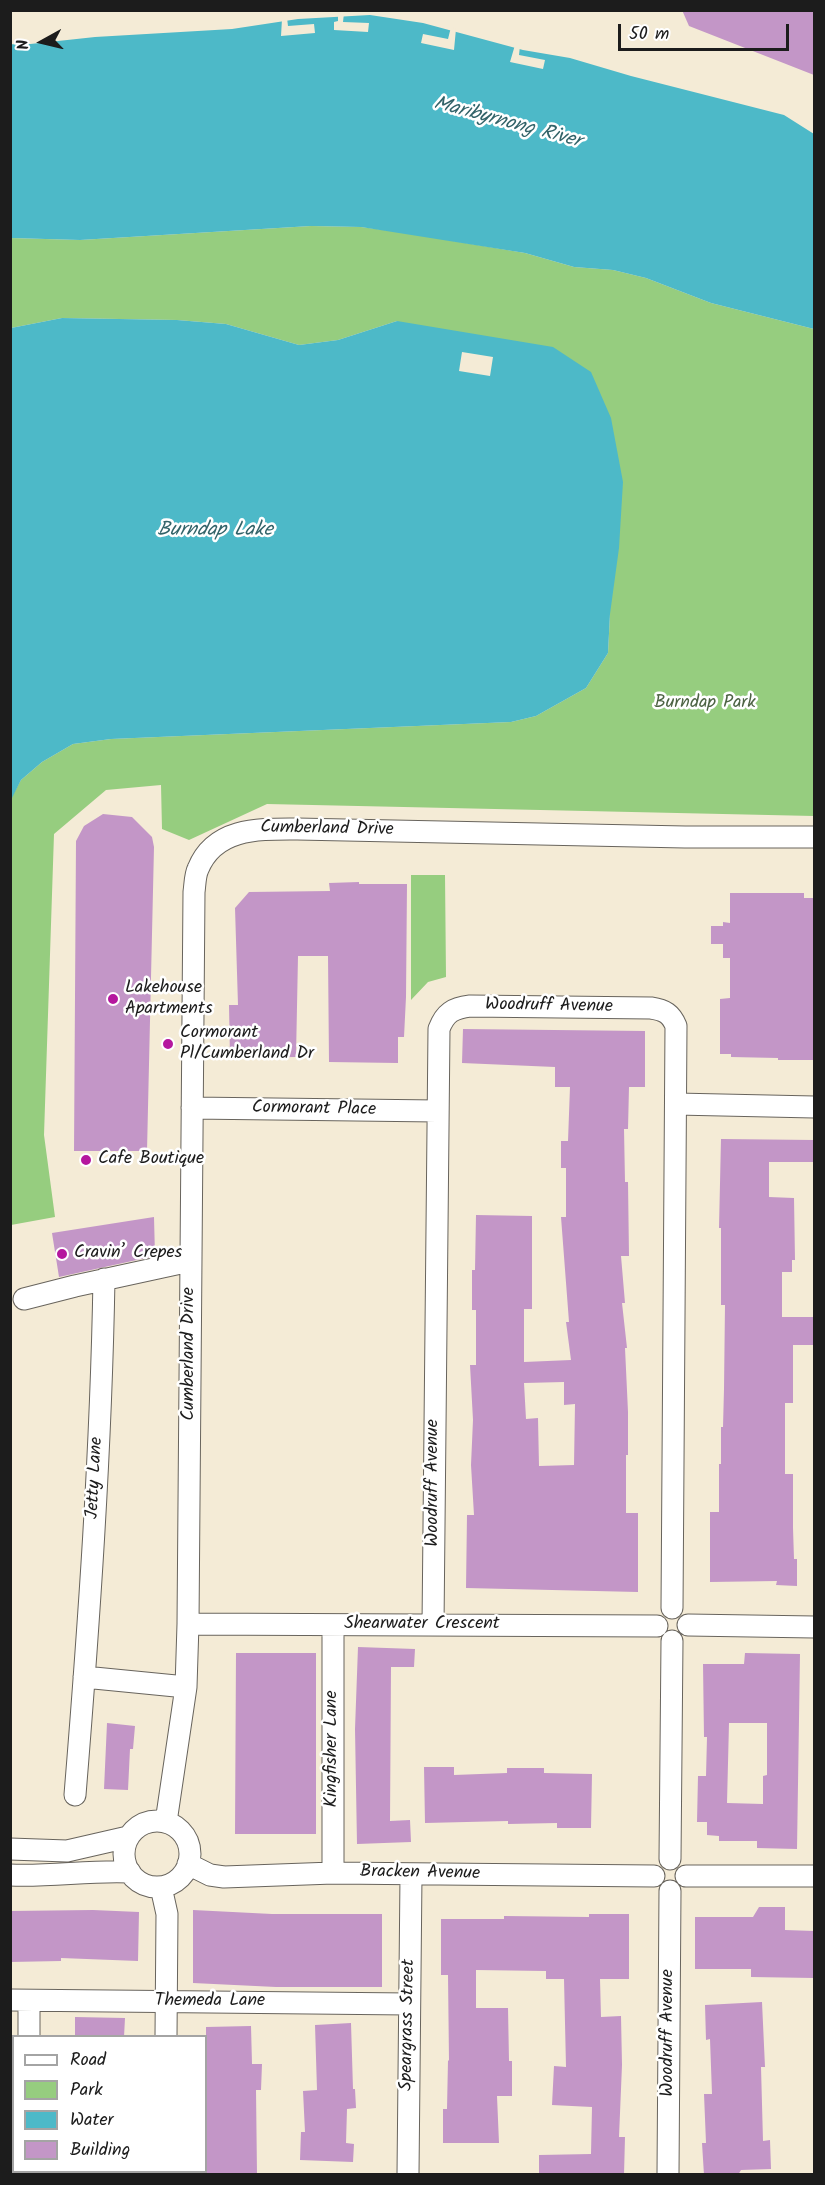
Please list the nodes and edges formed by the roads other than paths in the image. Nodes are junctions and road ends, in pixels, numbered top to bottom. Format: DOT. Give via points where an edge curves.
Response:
graph roads {
  1 [pos="814,837"];
  2 [pos="676,1104"];
  3 [pos="814,1107"];
  4 [pos="192,1108"];
  5 [pos="437,1111"];
  6 [pos="190,1261"];
  7 [pos="104,1279"];
  8 [pos="24,1299"];
  9 [pos="672,1608"];
  10 [pos="188,1624"];
  11 [pos="333,1625"];
  12 [pos="433,1625"];
  13 [pos="688,1625"];
  14 [pos="657,1626"];
  15 [pos="814,1627"];
  16 [pos="672,1641"];
  17 [pos="84,1677"];
  18 [pos="186,1687"];
  19 [pos="75,1795"];
  20 [pos="166,1822"];
  21 [pos="128,1837"];
  22 [pos="10,1849"];
  23 [pos="669,1859"];
  24 [pos="188,1864"];
  25 [pos="130,1872"];
  26 [pos="333,1874"];
  27 [pos="10,1875"];
  28 [pos="411,1875"];
  29 [pos="654,1876"];
  30 [pos="686,1876"];
  31 [pos="814,1876"];
  32 [pos="160,1887"];
  33 [pos="670,1891"];
  34 [pos="20,2001"];
  35 [pos="167,2002"];
  36 [pos="409,2004"];
  37 [pos="28,2035"];
  38 [pos="166,2035"];
  39 [pos="408,2175"];
  40 [pos="668,2175"];
  1 -- 4 [label="street, Cumberland Drive" via="297,829 250,830 229,837 211,849 198,869 194,892"];
  2 -- 3 [label="street"];
  2 -- 5 [label="street, Woodruff Avenue" via="676,1026 672,1016 662,1010 470,1006 450,1011 439,1029"];
  2 -- 9 [label="street, Woodruff Avenue"];
  4 -- 5 [label="street, Cormorant Place"];
  4 -- 6 [label="street, Cumberland Drive"];
  5 -- 12 [label="street, Woodruff Avenue"];
  6 -- 7 [label="street"];
  6 -- 10 [label="street, Cumberland Drive"];
  7 -- 8 [label="street"];
  7 -- 17 [label="street, Jetty Lane"];
  9 -- 13 [label="street" via="686,1616"];
  9 -- 14 [label="street" via="659,1615"];
  10 -- 11 [label="street, Shearwater Crescent"];
  10 -- 18 [label="street, Cumberland Drive"];
  11 -- 12 [label="street, Shearwater Crescent"];
  11 -- 26 [label="street, Kingfisher Lane"];
  12 -- 14 [label="street, Shearwater Crescent"];
  13 -- 15 [label="street"];
  13 -- 16 [label="street" via="684,1635"];
  14 -- 16 [label="street" via="662,1637"];
  16 -- 23 [label="street"];
  17 -- 18 [label="street"];
  17 -- 19 [label="street, Jetty Lane"];
  18 -- 20 [label="street, Cumberland Drive"];
  20 -- 21 [label="street" via="146,1823"];
  20 -- 24 [label="street" via="186,1838"];
  21 -- 22 [label="street" via="68,1851"];
  21 -- 25 [label="street" via="124,1850"];
  23 -- 29 [label="street" via="657,1866"];
  23 -- 30 [label="street" via="680,1863"];
  24 -- 26 [label="street, Bracken Avenue" via="224,1877"];
  24 -- 32 [label="street" via="183,1875"];
  25 -- 27 [label="street"];
  25 -- 32 [label="street" via="149,1886"];
  26 -- 28 [label="street, Bracken Avenue"];
  28 -- 29 [label="street, Bracken Avenue"];
  28 -- 36 [label="street, Speargrass Street"];
  29 -- 33 [label="street" via="660,1887"];
  30 -- 31 [label="street"];
  30 -- 33 [label="street" via="682,1886"];
  32 -- 35 [label="street" via="167,1914"];
  33 -- 40 [label="street, Woodruff Avenue"];
  34 -- 35 [label="street, Themeda Lane"];
  34 -- 37 [label="street"];
  35 -- 36 [label="street, Themeda Lane"];
  35 -- 38 [label="street"];
  36 -- 39 [label="street, Speargrass Street"];
}
